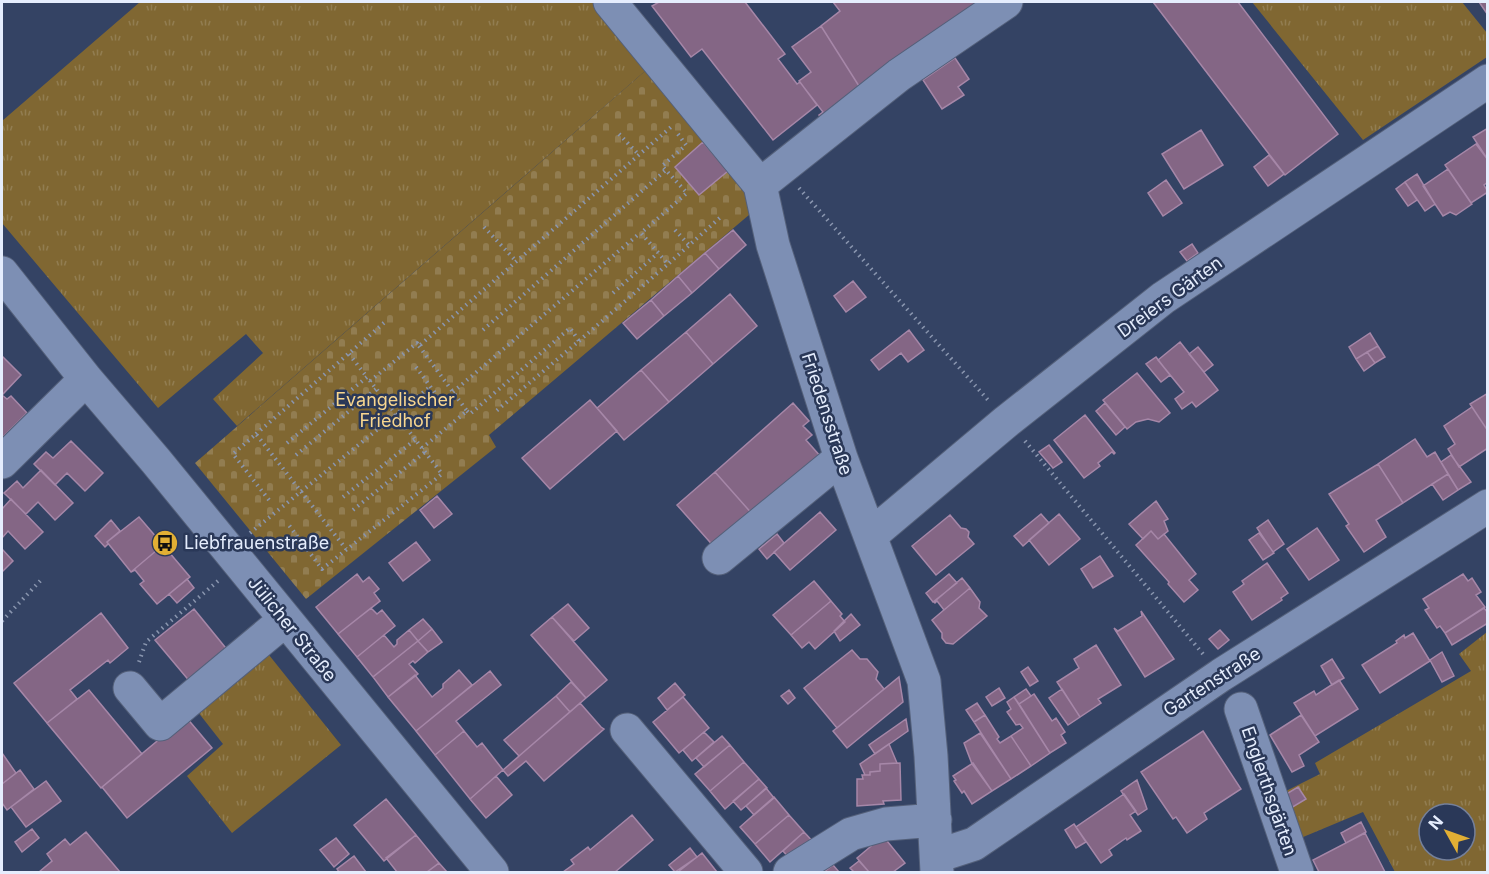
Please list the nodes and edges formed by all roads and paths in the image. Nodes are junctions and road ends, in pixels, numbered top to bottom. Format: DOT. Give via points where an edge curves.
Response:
graph roads {
  1 [pos="610,2"];
  2 [pos="1006,2"];
  3 [pos="1488,81"];
  4 [pos="619,134"];
  5 [pos="639,155"];
  6 [pos="666,170"];
  7 [pos="770,176"];
  8 [pos="723,215"];
  9 [pos="484,227"];
  10 [pos="675,230"];
  11 [pos="641,233"];
  12 [pos="689,245"];
  13 [pos="658,253"];
  14 [pos="516,261"];
  15 [pos="668,264"];
  16 [pos="2,273"];
  17 [pos="613,293"];
  18 [pos="385,322"];
  19 [pos="483,330"];
  20 [pos="579,341"];
  21 [pos="419,346"];
  22 [pos="349,354"];
  23 [pos="416,366"];
  24 [pos="86,379"];
  25 [pos="368,379"];
  26 [pos="431,386"];
  27 [pos="376,389"];
  28 [pos="453,392"];
  29 [pos="446,408"];
  30 [pos="467,411"];
  31 [pos="495,412"];
  32 [pos="396,415"];
  33 [pos="1007,421"];
  34 [pos="256,434"];
  35 [pos="416,440"];
  36 [pos="287,443"];
  37 [pos="423,450"];
  38 [pos="296,455"];
  39 [pos="840,458"];
  40 [pos="2,462"];
  41 [pos="300,492"];
  42 [pos="343,497"];
  43 [pos="269,500"];
  44 [pos="1488,506"];
  45 [pos="353,510"];
  46 [pos="288,524"];
  47 [pos="870,536"];
  48 [pos="346,549"];
  49 [pos="228,551"];
  50 [pos="719,558"];
  51 [pos="41,580"];
  52 [pos="218,581"];
  53 [pos="285,620"];
  54 [pos="2,621"];
  55 [pos="1221,675"];
  56 [pos="130,688"];
  57 [pos="1241,709"];
  58 [pos="627,730"];
  59 [pos="935,820"];
  60 [pos="937,864"];
  61 [pos="492,873"];
  62 [pos="746,873"];
  63 [pos="790,873"];
  64 [pos="1297,873"];
  1 -- 7 [label="street, Friedensstraße"];
  2 -- 7 [label="street" via="900,75"];
  3 -- 33 [label="street, Dreiers Gärten" via="1163,298"];
  4 -- 5 [label="path"];
  5 -- 6 [label="path" via="671,127 686,145 662,166"];
  5 -- 14 [label="path"];
  6 -- 11 [label="path" via="687,193"];
  6 -- 19 [label="path"];
  7 -- 33 [label="path"];
  7 -- 39 [label="street, Friedensstraße" via="773,245"];
  8 -- 12 [label="path"];
  9 -- 14 [label="path"];
  10 -- 12 [label="path"];
  11 -- 13 [label="path"];
  11 -- 28 [label="path"];
  12 -- 15 [label="path"];
  13 -- 15 [label="path"];
  13 -- 17 [label="path"];
  14 -- 21 [label="path"];
  15 -- 20 [label="path"];
  16 -- 24 [label="street, Jülicher Straße"];
  18 -- 22 [label="path"];
  20 -- 30 [label="path" via="570,328 470,414"];
  20 -- 31 [label="path"];
  21 -- 25 [label="path" via="417,343"];
  21 -- 28 [label="path"];
  22 -- 25 [label="path"];
  22 -- 34 [label="path"];
  23 -- 26 [label="path"];
  24 -- 40 [label="street"];
  24 -- 49 [label="street, Jülicher Straße"];
  25 -- 27 [label="path"];
  25 -- 36 [label="path"];
  26 -- 29 [label="path"];
  26 -- 32 [label="path"];
  27 -- 32 [label="path"];
  27 -- 38 [label="path"];
  28 -- 30 [label="path"];
  30 -- 37 [label="path"];
  32 -- 35 [label="path"];
  32 -- 41 [label="path"];
  33 -- 47 [label="street, Dreiers Gärten"];
  33 -- 55 [label="path"];
  34 -- 41 [label="path"];
  34 -- 43 [label="path" via="233,454"];
  35 -- 37 [label="path"];
  35 -- 42 [label="path"];
  37 -- 45 [label="path"];
  37 -- 48 [label="path" via="442,474"];
  39 -- 47 [label="street, Friedensstraße"];
  39 -- 50 [label="street"];
  41 -- 48 [label="path"];
  41 -- 49 [label="path"];
  44 -- 55 [label="street, Gartenstraße"];
  46 -- 48 [label="path" via="322,569"];
  47 -- 59 [label="street, Friedensstraße" via="924,681"];
  49 -- 53 [label="street, Jülicher Straße"];
  51 -- 54 [label="path"];
  52 -- 56 [label="path" via="146,642"];
  53 -- 56 [label="street" via="159,724"];
  53 -- 61 [label="street, Jülicher Straße"];
  55 -- 60 [label="street, Gartenstraße" via="974,844"];
  57 -- 64 [label="street, Englerthsgärten"];
  58 -- 62 [label="street"];
  59 -- 60 [label="street, Friedensstraße"];
  59 -- 63 [label="street" via="886,824 851,834"];
}
